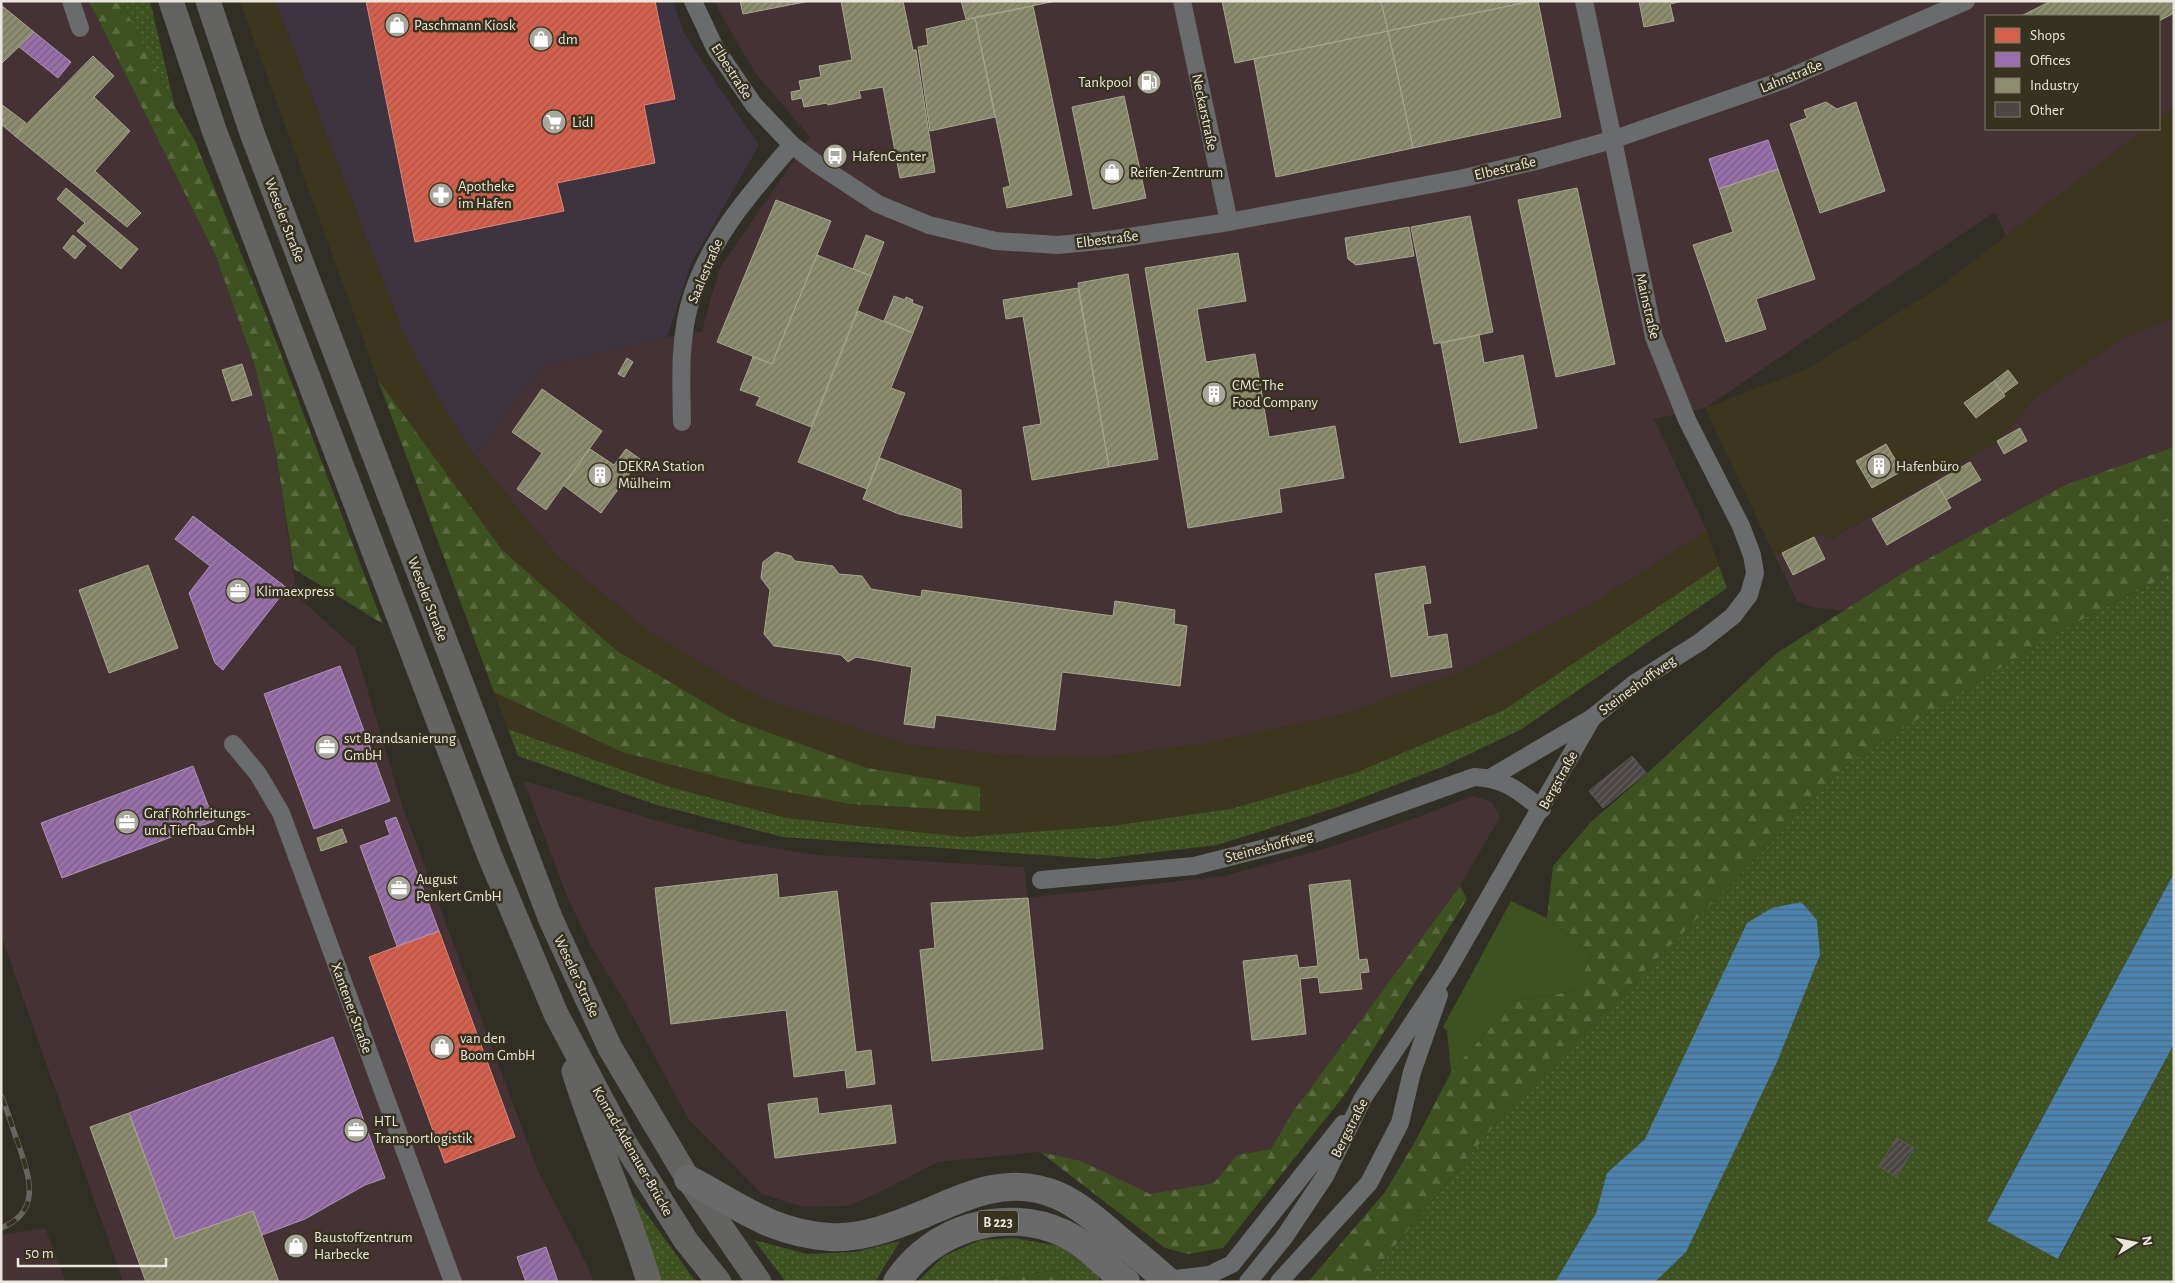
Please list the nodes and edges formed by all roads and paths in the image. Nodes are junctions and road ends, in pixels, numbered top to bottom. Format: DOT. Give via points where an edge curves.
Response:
graph roads {
  1 [pos="71,1"];
  2 [pos="171,1"];
  3 [pos="208,1"];
  4 [pos="693,1"];
  5 [pos="1182,1"];
  6 [pos="1584,1"];
  7 [pos="1966,1"];
  8 [pos="80,28"];
  9 [pos="1612,140"];
  10 [pos="792,144"];
  11 [pos="1229,222"];
  12 [pos="682,422"];
  13 [pos="1749,595"];
  14 [pos="1592,718"];
  15 [pos="233,744"];
  16 [pos="1490,778"];
  17 [pos="1542,810"];
  18 [pos="1040,880"];
  19 [pos="1448,971"];
  20 [pos="556,1014"];
  21 [pos="1363,1098"];
  22 [pos="688,1179"];
  23 [pos="1115,1276"];
  24 [pos="1168,1281"];
  25 [pos="453,1282"];
  26 [pos="649,1282"];
  27 [pos="719,1282"];
  28 [pos="759,1282"];
  29 [pos="897,1282"];
  30 [pos="1248,1282"];
  31 [pos="1279,1282"];
  1 -- 8 [label="street"];
  2 -- 20 [label="main road" via="214,130 485,845"];
  3 -- 22 [label="main road, Weseler Straße" via="252,133 550,920 610,1048"];
  4 -- 10 [label="street, Elbestraße" via="715,48 735,79 754,105"];
  5 -- 11 [label="street, Neckarstraße"];
  6 -- 9 [label="street, Mainstraße"];
  7 -- 9 [label="street, Lahnstraße" via="1784,80"];
  9 -- 11 [label="street, Elbestraße" via="1464,178"];
  9 -- 13 [label="street, Mainstraße" via="1654,337 1687,420 1742,526 1755,574"];
  10 -- 11 [label="street, Elbestraße" via="878,204 929,225 996,241 1058,245"];
  10 -- 12 [label="street, Saalestraße" via="749,194 716,241 692,297 681,362"];
  13 -- 14 [label="street, Steineshoffweg" via="1733,616 1713,632 1635,683"];
  14 -- 16 [label="street, Steineshoffweg"];
  14 -- 17 [label="street, Bergstraße"];
  15 -- 25 [label="street, Xantener Straße" via="258,774 281,813"];
  16 -- 17 [label="street, Steineshoffweg" via="1510,785"];
  16 -- 18 [label="street, Steineshoffweg" via="1474,777 1297,840 1194,866"];
  17 -- 19 [label="street, Bergstraße"];
  19 -- 21 [label="street, Bergstraße"];
  19 -- 31 [label="street, Bergstraße" via="1412,1072 1400,1123 1369,1183"];
  20 -- 26 [label="main road" via="588,1117"];
  20 -- 27 [label="main road, Konrad-Adenauer-Brücke" via="626,1144 686,1241"];
  21 -- 24 [label="street" via="1232,1264 1209,1275"];
  21 -- 30 [label="street, Bergstraße" via="1325,1176 1285,1236"];
  22 -- 24 [label="main road" via="757,1219 781,1229 832,1237 884,1229 989,1190 1008,1187 1044,1190 1082,1208"];
  22 -- 28 [label="main road"];
  23 -- 29 [label="main road, B 223" via="1086,1247 1062,1232 1007,1220 964,1229 944,1238 926,1249"];
}
